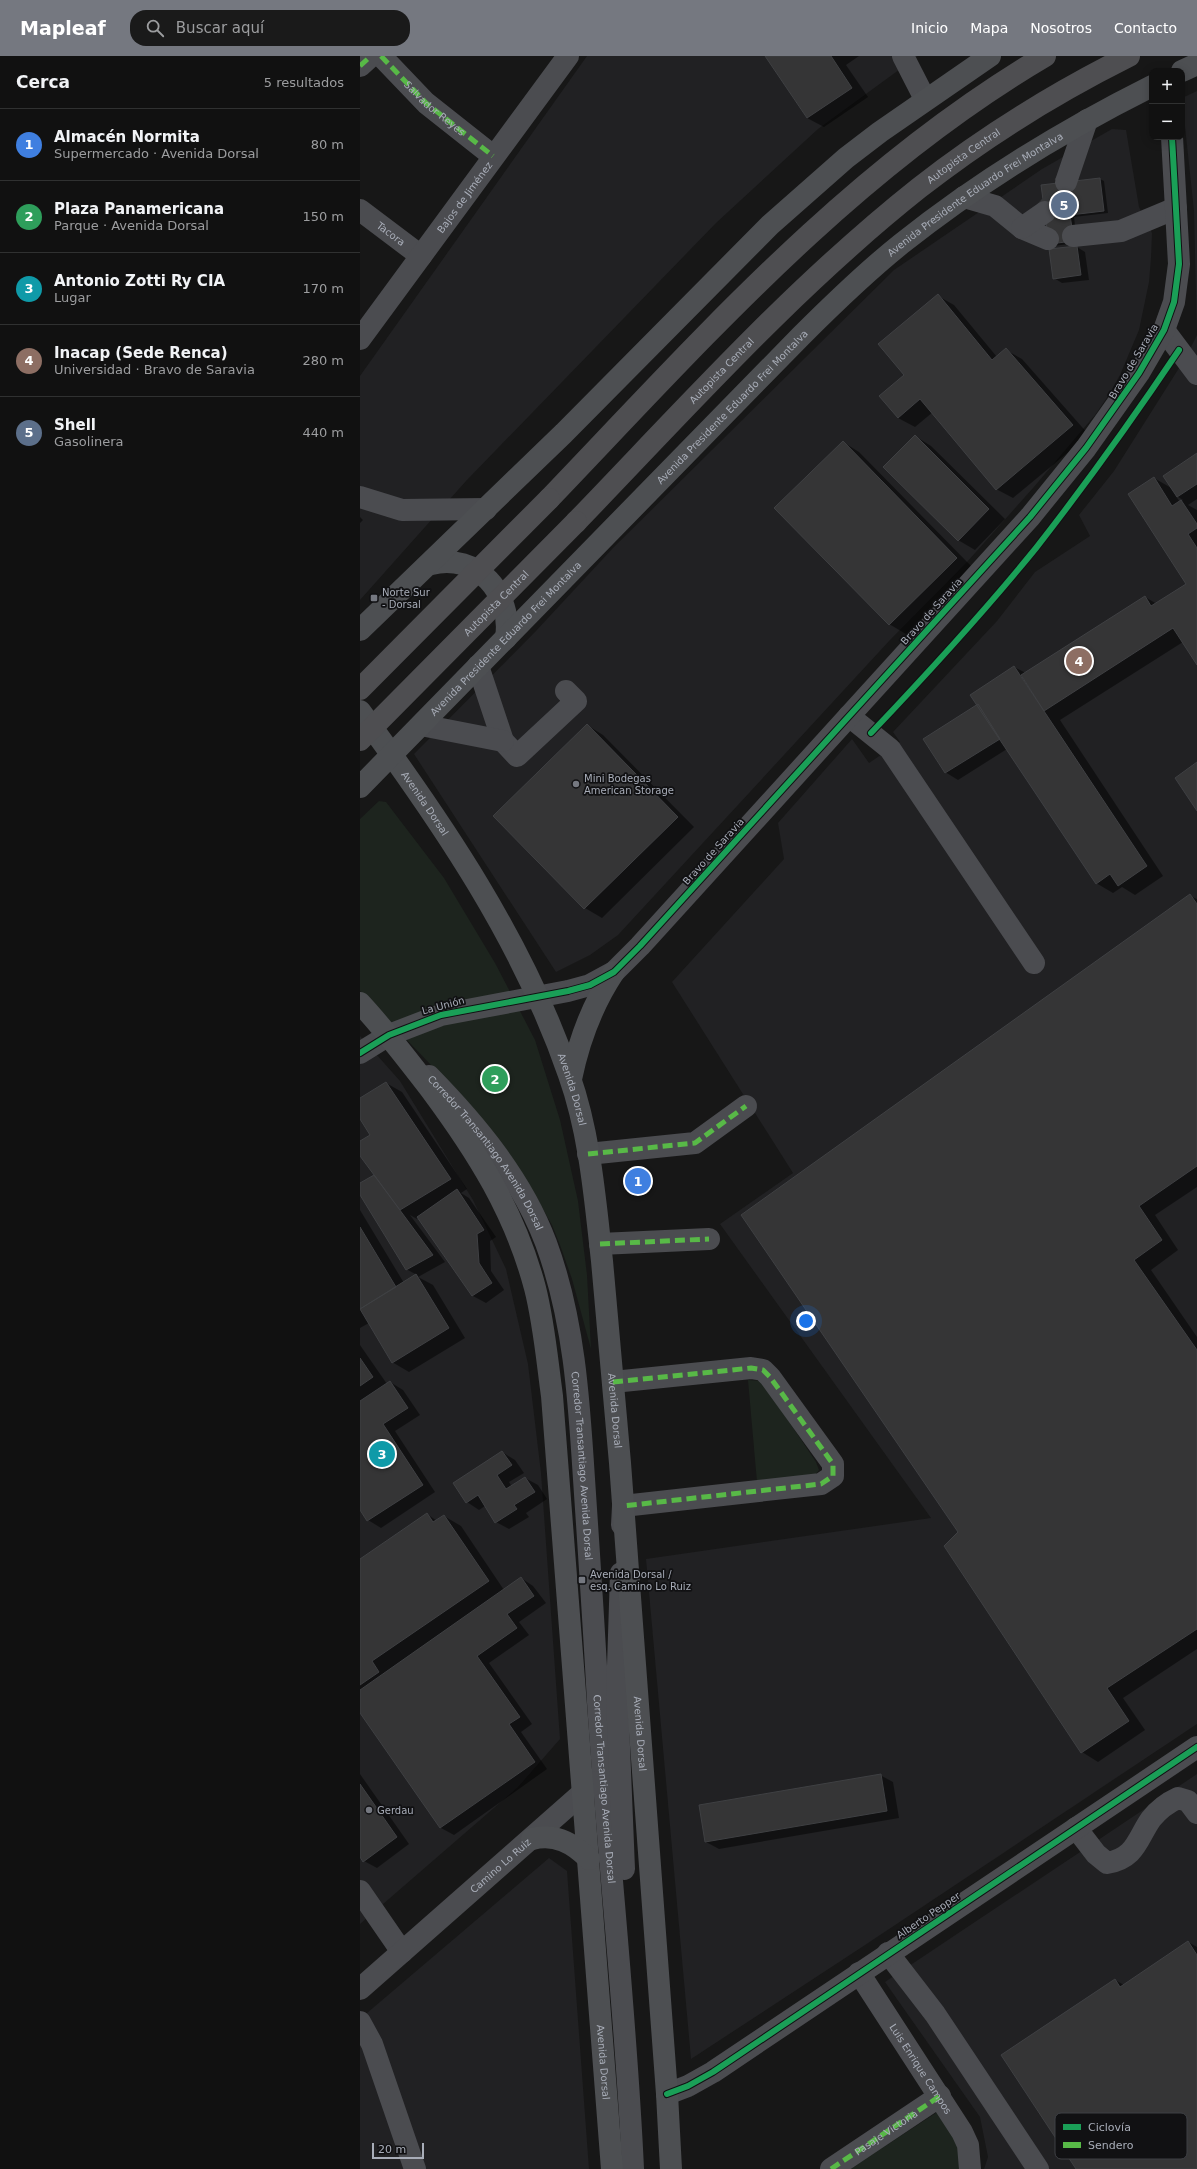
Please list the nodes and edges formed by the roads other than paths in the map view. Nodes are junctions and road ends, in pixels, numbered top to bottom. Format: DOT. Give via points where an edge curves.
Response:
graph roads {
  1 [pos="371,56"];
  2 [pos="381,56"];
  3 [pos="903,56"];
  4 [pos="990,56"];
  5 [pos="1045,56"];
  6 [pos="1129,56"];
  7 [pos="560,60"];
  8 [pos="1197,64"];
  9 [pos="360,66"];
  10 [pos="1185,70"];
  11 [pos="1149,88"];
  12 [pos="925,99"];
  13 [pos="1087,120"];
  14 [pos="1172,140"];
  15 [pos="493,156"];
  16 [pos="1066,182"];
  17 [pos="964,197"];
  18 [pos="1176,208"];
  19 [pos="360,210"];
  20 [pos="1045,212"];
  21 [pos="1022,228"];
  22 [pos="1073,236"];
  23 [pos="1048,239"];
  24 [pos="421,256"];
  25 [pos="1164,330"];
  26 [pos="360,339"];
  27 [pos="1197,374"];
  28 [pos="360,497"];
  29 [pos="486,509"];
  30 [pos="431,564"];
  31 [pos="360,628"];
  32 [pos="506,638"];
  33 [pos="478,666"];
  34 [pos="360,689"];
  35 [pos="566,691"];
  36 [pos="360,711"];
  37 [pos="849,716"];
  38 [pos="420,725"];
  39 [pos="360,740"];
  40 [pos="503,741"];
  41 [pos="392,755"];
  42 [pos="360,787"];
  43 [pos="1034,963"];
  44 [pos="614,972"];
  45 [pos="538,997"];
  46 [pos="360,1003"];
  47 [pos="389,1035"];
  48 [pos="360,1053"];
  49 [pos="571,1079"];
  50 [pos="746,1106"];
  51 [pos="588,1154"];
  52 [pos="709,1239"];
  53 [pos="600,1244"];
  54 [pos="613,1382"];
  55 [pos="623,1506"];
  56 [pos="641,1742"];
  57 [pos="1196,1751"];
  58 [pos="620,1761"];
  59 [pos="603,1775"];
  60 [pos="584,1793"];
  61 [pos="1197,1813"];
  62 [pos="1076,1828"];
  63 [pos="532,1838"];
  64 [pos="589,1860"];
  65 [pos="360,1891"];
  66 [pos="402,1952"];
  67 [pos="888,1953"];
  68 [pos="859,1973"];
  69 [pos="360,1989"];
  70 [pos="360,2022"];
  71 [pos="667,2094"];
  72 [pos="940,2096"];
  73 [pos="416,2169"];
  74 [pos="612,2169"];
  75 [pos="633,2169"];
  76 [pos="649,2169"];
  77 [pos="671,2169"];
  78 [pos="831,2169"];
  79 [pos="970,2169"];
  80 [pos="1038,2169"];
  1 -- 9 [label="street"];
  2 -- 15 [label="street, Salvador Reyes" via="432,108"];
  3 -- 12 [label="street"];
  4 -- 12 [label="main road"];
  5 -- 34 [label="highway, bridge" via="940,125 821,222 728,312 549,499"];
  6 -- 39 [label="highway, Autopista Central, bridge" via="1056,95 1010,124 954,163 876,224 753,338 576,522"];
  7 -- 15 [label="street, Bajos de Jiménez"];
  8 -- 10 [label="main road"];
  11 -- 13 [label="main road, Avenida Presidente Eduardo Frei Montalva"];
  12 -- 29 [label="main road" via="846,158 770,225"];
  13 -- 16 [label="street"];
  13 -- 17 [label="main road, Avenida Presidente Eduardo Frei Montalva"];
  14 -- 18 [label="street, Bravo de Saravia"];
  15 -- 24 [label="street, Bajos de Jiménez"];
  17 -- 21 [label="street" via="995,206"];
  17 -- 32 [label="main road, Avenida Presidente Eduardo Frei Montalva" via="900,244 836,302"];
  18 -- 22 [label="street" via="1121,231"];
  18 -- 25 [label="street, Bravo de Saravia" via="1179,264 1174,302"];
  19 -- 24 [label="street, Tacora"];
  20 -- 21 [label="street"];
  21 -- 23 [label="street"];
  24 -- 26 [label="street, Bajos de Jiménez"];
  25 -- 27 [label="street"];
  25 -- 37 [label="street, Bravo de Saravia" via="1113,411 1059,483"];
  28 -- 29 [label="street" via="402,510"];
  29 -- 30 [label="main road"];
  30 -- 31 [label="main road"];
  30 -- 32 [label="main road" via="461,564 484,576 502,598 508,618"];
  32 -- 33 [label="main road, Avenida Presidente Eduardo Frei Montalva"];
  33 -- 38 [label="main road, Avenida Presidente Eduardo Frei Montalva"];
  33 -- 40 [label="street"];
  35 -- 40 [label="street" via="576,702 547,719 517,756"];
  36 -- 41 [label="main road, Avenida Dorsal"];
  37 -- 43 [label="street" via="890,749"];
  37 -- 44 [label="street, Bravo de Saravia"];
  38 -- 40 [label="street"];
  38 -- 41 [label="main road, Avenida Presidente Eduardo Frei Montalva"];
  41 -- 42 [label="main road, Avenida Presidente Eduardo Frei Montalva"];
  41 -- 45 [label="main road, Avenida Dorsal" via="484,892"];
  44 -- 45 [label="street, Bravo de Saravia" via="580,988"];
  44 -- 49 [label="main road" via="592,1010 579,1045"];
  45 -- 47 [label="street, La Unión" via="441,1015"];
  45 -- 49 [label="main road, Avenida Dorsal"];
  46 -- 47 [label="main road, Avenida Dorsal"];
  47 -- 48 [label="street, La Unión"];
  47 -- 59 [label="street, Corredor Transantiago Avenida Dorsal" via="468,1117 507,1169 529,1205 546,1241 559,1281 568,1319 579,1393"];
  47 -- 60 [label="main road, Avenida Dorsal" via="457,1125 492,1181 514,1230 535,1288 552,1396"];
  49 -- 51 [label="main road, Avenida Dorsal"];
  50 -- 51 [label="street" via="695,1143"];
  51 -- 53 [label="main road, Avenida Dorsal"];
  52 -- 53 [label="street"];
  53 -- 54 [label="main road, Avenida Dorsal"];
  54 -- 55 [label="main road, Avenida Dorsal"];
  54 -- 55 [label="street" via="751,1368 763,1370 833,1464 833,1476 821,1484"];
  55 -- 56 [label="main road, Avenida Dorsal"];
  55 -- 58 [label="street, Corredor Transantiago Avenida Dorsal" via="617,1697"];
  56 -- 58 [label="street, Camino Lo Ruiz"];
  56 -- 71 [label="main road, Avenida Dorsal"];
  57 -- 62 [label="street, Alberto Pepper"];
  58 -- 59 [label="street, Camino Lo Ruiz"];
  58 -- 76 [label="street, Corredor Transantiago Avenida Dorsal" via="624,1864"];
  59 -- 60 [label="street, Camino Lo Ruiz"];
  59 -- 75 [label="street, Corredor Transantiago Avenida Dorsal"];
  60 -- 63 [label="street, Camino Lo Ruiz"];
  60 -- 64 [label="main road, Avenida Dorsal"];
  61 -- 62 [label="street" via="1188,1801 1178,1798 1164,1804 1151,1819 1138,1845 1116,1861 1107,1862 1096,1854"];
  62 -- 67 [label="street, Alberto Pepper"];
  63 -- 64 [label="main road" via="557,1838 574,1846"];
  63 -- 66 [label="street, Camino Lo Ruiz"];
  64 -- 74 [label="main road, Avenida Dorsal"];
  65 -- 66 [label="street"];
  66 -- 69 [label="street, Camino Lo Ruiz"];
  67 -- 68 [label="street, Alberto Pepper"];
  67 -- 80 [label="street" via="935,2014"];
  68 -- 71 [label="street, Alberto Pepper" via="700,2080"];
  68 -- 72 [label="street, Luis Enrique Campos"];
  70 -- 73 [label="street" via="372,2044"];
  71 -- 77 [label="main road, Avenida Dorsal"];
  72 -- 78 [label="street, Pasaje Victoria"];
  72 -- 79 [label="street, Luis Enrique Campos" via="968,2145"];
}
